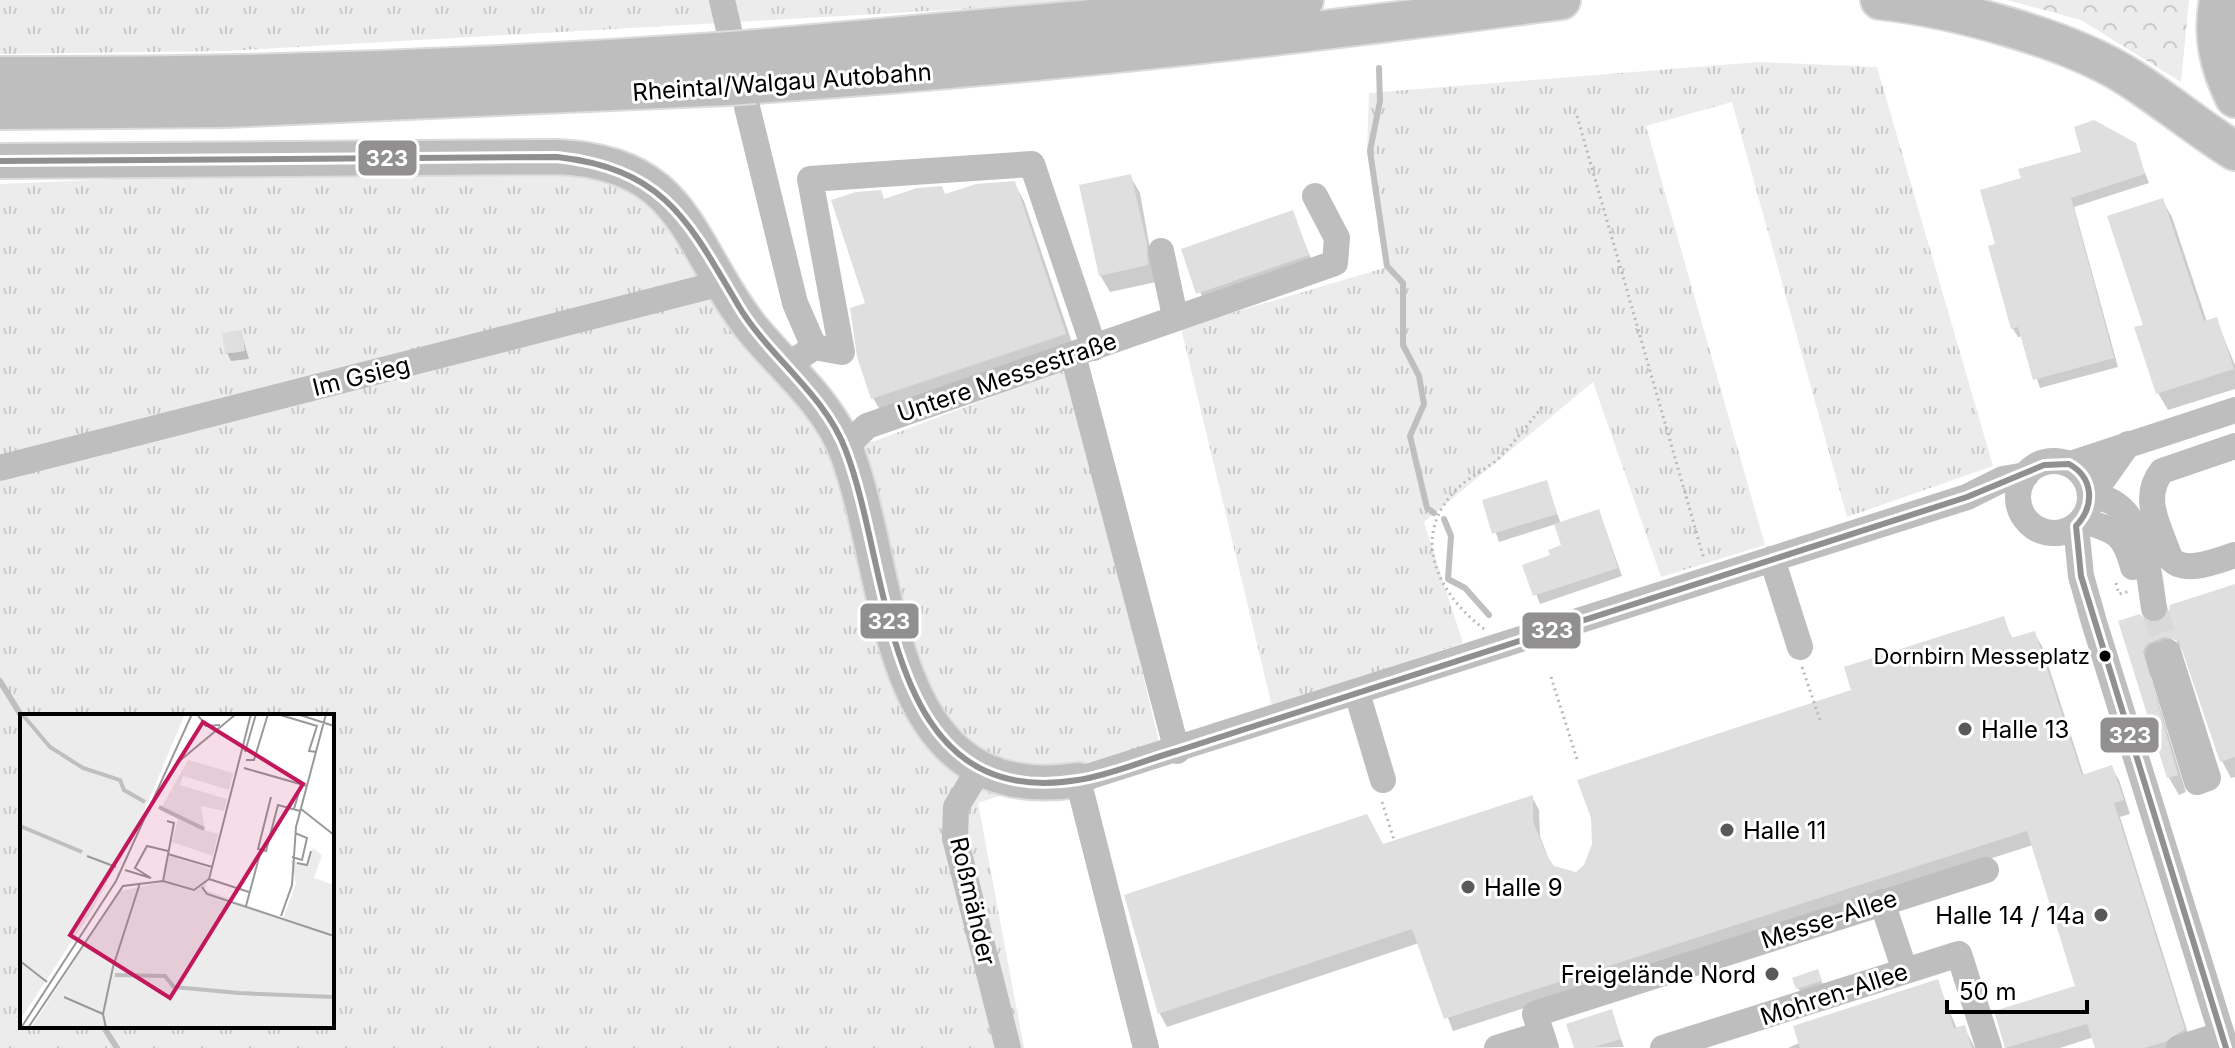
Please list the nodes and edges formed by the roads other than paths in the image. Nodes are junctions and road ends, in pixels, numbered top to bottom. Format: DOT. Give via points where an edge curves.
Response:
graph roads {
  1 [pos="722,0"];
  2 [pos="1304,0"];
  3 [pos="1561,0"];
  4 [pos="1880,0"];
  5 [pos="2219,0"];
  6 [pos="737,68"];
  7 [pos="0,76"];
  8 [pos="2235,98"];
  9 [pos="0,110"];
  10 [pos="2235,151"];
  11 [pos="0,161"];
  12 [pos="1315,196"];
  13 [pos="1161,251"];
  14 [pos="722,283"];
  15 [pos="1175,316"];
  16 [pos="1084,351"];
  17 [pos="801,357"];
  18 [pos="2235,410"];
  19 [pos="2128,444"];
  20 [pos="2235,446"];
  21 [pos="845,447"];
  22 [pos="2070,464"];
  23 [pos="0,468"];
  24 [pos="2026,475"];
  25 [pos="1967,497"];
  26 [pos="2149,499"];
  27 [pos="2084,507"];
  28 [pos="2022,512"];
  29 [pos="2122,513"];
  30 [pos="2043,532"];
  31 [pos="2235,555"];
  32 [pos="1772,559"];
  33 [pos="2081,576"];
  34 [pos="1800,647"];
  35 [pos="1357,693"];
  36 [pos="1177,751"];
  37 [pos="980,768"];
  38 [pos="1078,780"];
  39 [pos="1383,780"];
  40 [pos="2197,782"];
  41 [pos="1986,870"];
  42 [pos="1882,902"];
  43 [pos="1905,971"];
  44 [pos="1541,1032"];
  45 [pos="2224,1041"];
  46 [pos="1008,1048"];
  47 [pos="1146,1048"];
  48 [pos="1497,1048"];
  49 [pos="1663,1048"];
  50 [pos="1989,1048"];
  51 [pos="2179,1048"];
  1 -- 6 [label="street"];
  2 -- 6 [label="highway, Rheintal/Walgau Autobahn"];
  3 -- 6 [label="highway, Rheintal/Walgau Autobahn" via="1101,56"];
  4 -- 10 [label="highway" via="1991,23 2079,52 2128,77"];
  5 -- 8 [label="highway" via="2216,45"];
  6 -- 7 [label="highway, Rheintal/Walgau Autobahn" via="619,59"];
  6 -- 9 [label="highway, Rheintal/Walgau Autobahn" via="225,108"];
  6 -- 17 [label="street" via="795,303"];
  11 -- 14 [label="main road" via="593,161 623,171 665,196 700,240"];
  12 -- 15 [label="street, Untere Messestraße" via="1337,238 1335,263"];
  13 -- 15 [label="street"];
  14 -- 17 [label="main road" via="750,325"];
  14 -- 23 [label="street, Im Gsieg"];
  15 -- 16 [label="street, Untere Messestraße"];
  16 -- 17 [label="street" via="1032,164 810,179 842,352"];
  16 -- 21 [label="street, Untere Messestraße" via="867,426"];
  16 -- 36 [label="street"];
  17 -- 21 [label="main road" via="818,404"];
  18 -- 19 [label="street"];
  19 -- 22 [label="street"];
  19 -- 27 [label="street"];
  20 -- 26 [label="street" via="2162,471"];
  21 -- 37 [label="main road" via="910,686 938,735"];
  22 -- 24 [label="street" via="2049,461"];
  22 -- 27 [label="street" via="2078,470"];
  24 -- 25 [label="street" via="2003,479"];
  24 -- 28 [label="street" via="2019,493"];
  25 -- 28 [label="street"];
  25 -- 32 [label="street"];
  26 -- 29 [label="street"];
  26 -- 31 [label="street" via="2176,565"];
  27 -- 29 [label="street" via="2105,498"];
  27 -- 29 [label="street" via="2125,541 2150,610 2144,544"];
  27 -- 30 [label="street" via="2061,533"];
  27 -- 33 [label="street"];
  28 -- 30 [label="street"];
  30 -- 33 [label="street"];
  32 -- 34 [label="street"];
  32 -- 35 [label="street"];
  33 -- 45 [label="street"];
  35 -- 36 [label="street"];
  35 -- 39 [label="street"];
  36 -- 38 [label="street"];
  37 -- 38 [label="main road" via="1022,782"];
  37 -- 46 [label="street, Roßmähder" via="956,807 955,838"];
  38 -- 47 [label="street"];
  40 -- 40 [label="street" via="2208,778 2163,654 2185,742"];
  41 -- 42 [label="street, Messe-Allee"];
  42 -- 43 [label="street"];
  42 -- 44 [label="street, Messe-Allee"];
  43 -- 49 [label="street, Mohren-Allee"];
  43 -- 50 [label="street, Mohren-Allee" via="1959,954"];
  44 -- 48 [label="street, Messe-Allee"];
  45 -- 51 [label="street"];
}
